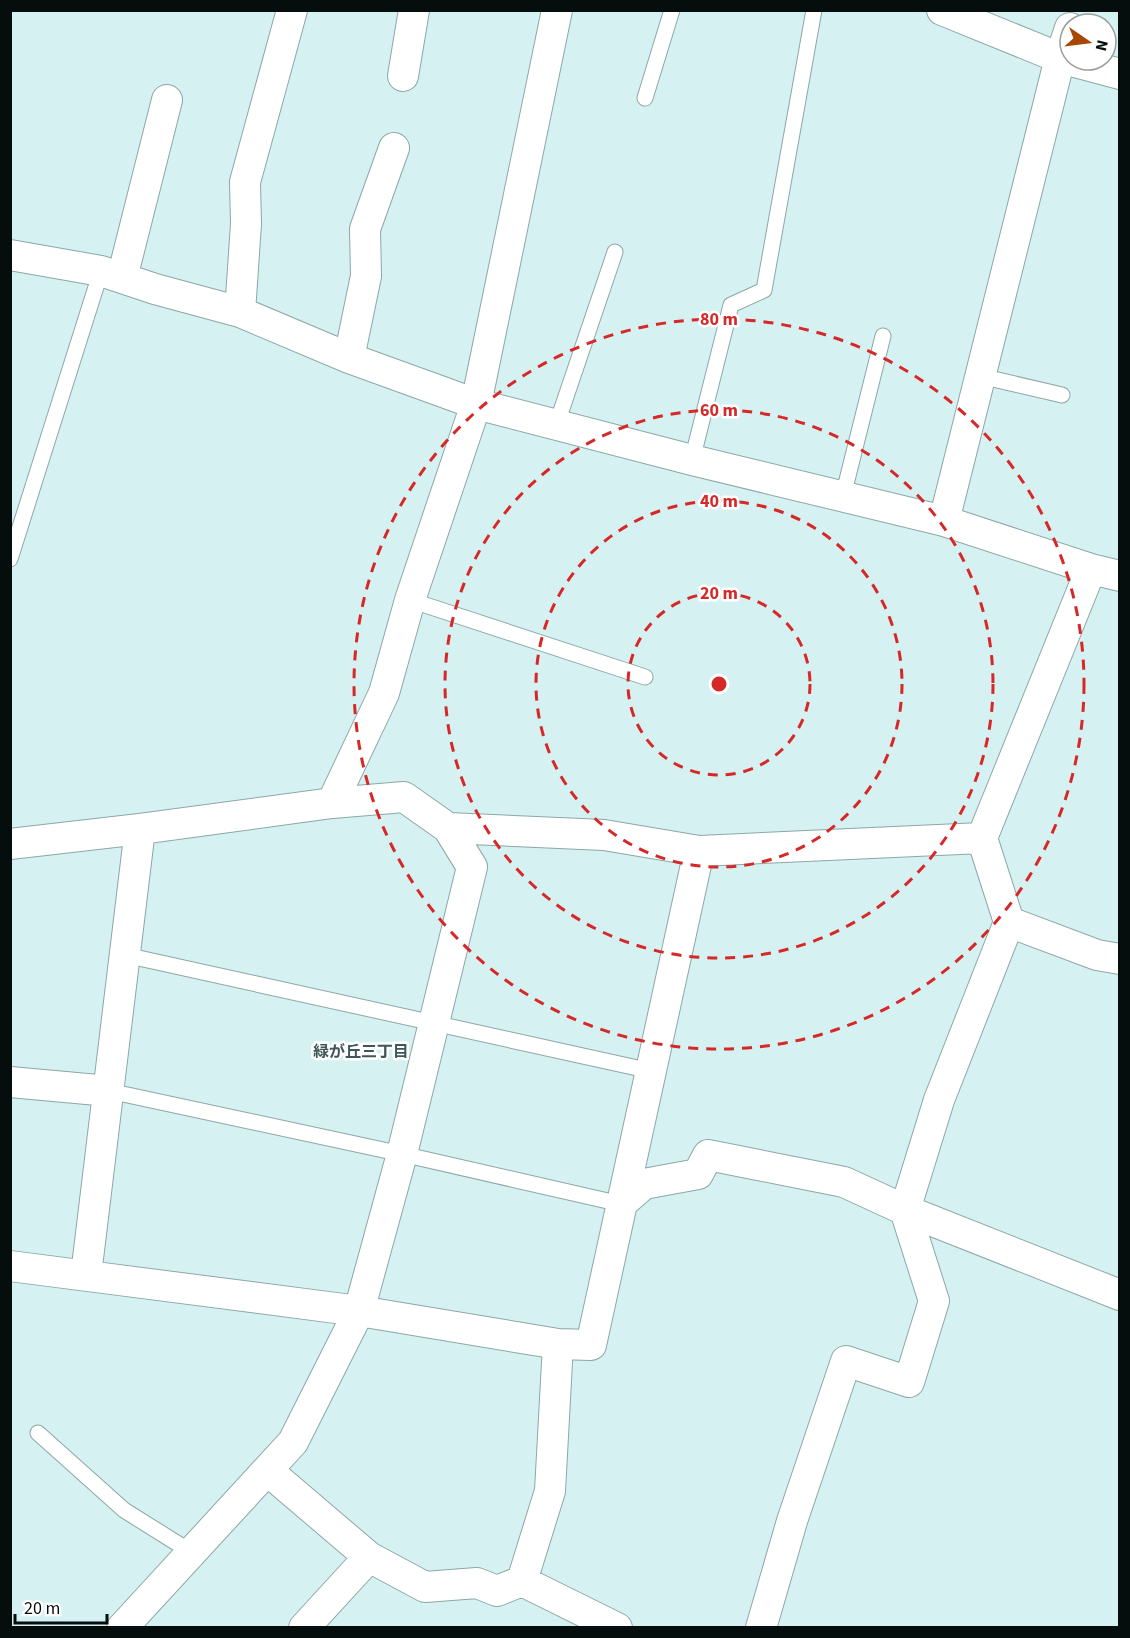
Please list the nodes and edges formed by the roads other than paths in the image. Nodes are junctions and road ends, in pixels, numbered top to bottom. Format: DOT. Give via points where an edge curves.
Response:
graph roads {
  1 [pos="292,10"];
  2 [pos="414,10"];
  3 [pos="557,10"];
  4 [pos="672,10"];
  5 [pos="814,10"];
  6 [pos="942,10"];
  7 [pos="1058,57"];
  8 [pos="1058,66"];
  9 [pos="403,76"];
  10 [pos="645,98"];
  11 [pos="167,100"];
  12 [pos="394,148"];
  13 [pos="615,252"];
  14 [pos="10,255"];
  15 [pos="111,274"];
  16 [pos="240,312"];
  17 [pos="883,336"];
  18 [pos="349,358"];
  19 [pos="980,376"];
  20 [pos="1062,394"];
  21 [pos="476,404"];
  22 [pos="556,426"];
  23 [pos="692,460"];
  24 [pos="843,496"];
  25 [pos="944,521"];
  26 [pos="10,559"];
  27 [pos="1091,568"];
  28 [pos="1119,576"];
  29 [pos="410,600"];
  30 [pos="645,677"];
  31 [pos="332,803"];
  32 [pos="448,828"];
  33 [pos="140,829"];
  34 [pos="982,838"];
  35 [pos="10,843"];
  36 [pos="699,851"];
  37 [pos="1009,922"];
  38 [pos="125,955"];
  39 [pos="1119,959"];
  40 [pos="432,1023"];
  41 [pos="651,1071"];
  42 [pos="10,1082"];
  43 [pos="109,1091"];
  44 [pos="402,1154"];
  45 [pos="621,1204"];
  46 [pos="905,1210"];
  47 [pos="10,1266"];
  48 [pos="86,1275"];
  49 [pos="1119,1295"];
  50 [pos="359,1311"];
  51 [pos="558,1344"];
  52 [pos="38,1433"];
  53 [pos="268,1471"];
  54 [pos="191,1552"];
  55 [pos="369,1557"];
  56 [pos="522,1581"];
  57 [pos="122,1628"];
  58 [pos="304,1628"];
  59 [pos="616,1628"];
  60 [pos="761,1628"];
  1 -- 16 [label="street" via="245,182"];
  2 -- 9 [label="street"];
  3 -- 21 [label="street"];
  4 -- 10 [label="lane"];
  5 -- 23 [label="lane" via="764,290 731,305"];
  6 -- 7 [label="street"];
  8 -- 19 [label="street"];
  11 -- 15 [label="street"];
  12 -- 18 [label="street" via="365,229 366,276"];
  13 -- 22 [label="lane"];
  14 -- 15 [label="street"];
  15 -- 16 [label="street"];
  15 -- 26 [label="lane"];
  16 -- 18 [label="street"];
  17 -- 24 [label="lane"];
  18 -- 21 [label="street"];
  19 -- 20 [label="lane"];
  19 -- 25 [label="street"];
  21 -- 22 [label="street"];
  21 -- 29 [label="street"];
  22 -- 23 [label="street"];
  23 -- 24 [label="street"];
  24 -- 25 [label="street"];
  25 -- 27 [label="street"];
  27 -- 28 [label="street"];
  27 -- 34 [label="street"];
  29 -- 30 [label="lane"];
  29 -- 31 [label="street" via="384,693"];
  31 -- 32 [label="street" via="404,797"];
  31 -- 33 [label="street"];
  32 -- 36 [label="street" via="604,835"];
  32 -- 40 [label="street" via="472,867"];
  33 -- 35 [label="street"];
  33 -- 38 [label="street"];
  34 -- 36 [label="street"];
  34 -- 37 [label="street"];
  36 -- 41 [label="street"];
  37 -- 39 [label="street" via="1097,955"];
  37 -- 46 [label="street" via="939,1100"];
  38 -- 40 [label="lane"];
  38 -- 43 [label="street"];
  40 -- 41 [label="lane"];
  40 -- 44 [label="street"];
  41 -- 45 [label="street"];
  42 -- 43 [label="street"];
  43 -- 44 [label="lane"];
  43 -- 48 [label="street"];
  44 -- 45 [label="lane"];
  44 -- 50 [label="street"];
  45 -- 46 [label="street" via="644,1184 698,1174 708,1155 844,1182"];
  45 -- 51 [label="street" via="591,1345"];
  46 -- 49 [label="street"];
  46 -- 60 [label="street" via="934,1300 909,1382 846,1361"];
  47 -- 48 [label="street"];
  48 -- 50 [label="street"];
  50 -- 51 [label="street"];
  50 -- 53 [label="street" via="293,1442"];
  51 -- 56 [label="street" via="550,1491"];
  52 -- 54 [label="lane" via="124,1510"];
  53 -- 54 [label="street"];
  53 -- 55 [label="street"];
  54 -- 57 [label="street"];
  55 -- 56 [label="street" via="425,1587 477,1583 497,1591"];
  55 -- 58 [label="street"];
  56 -- 59 [label="street"];
}
